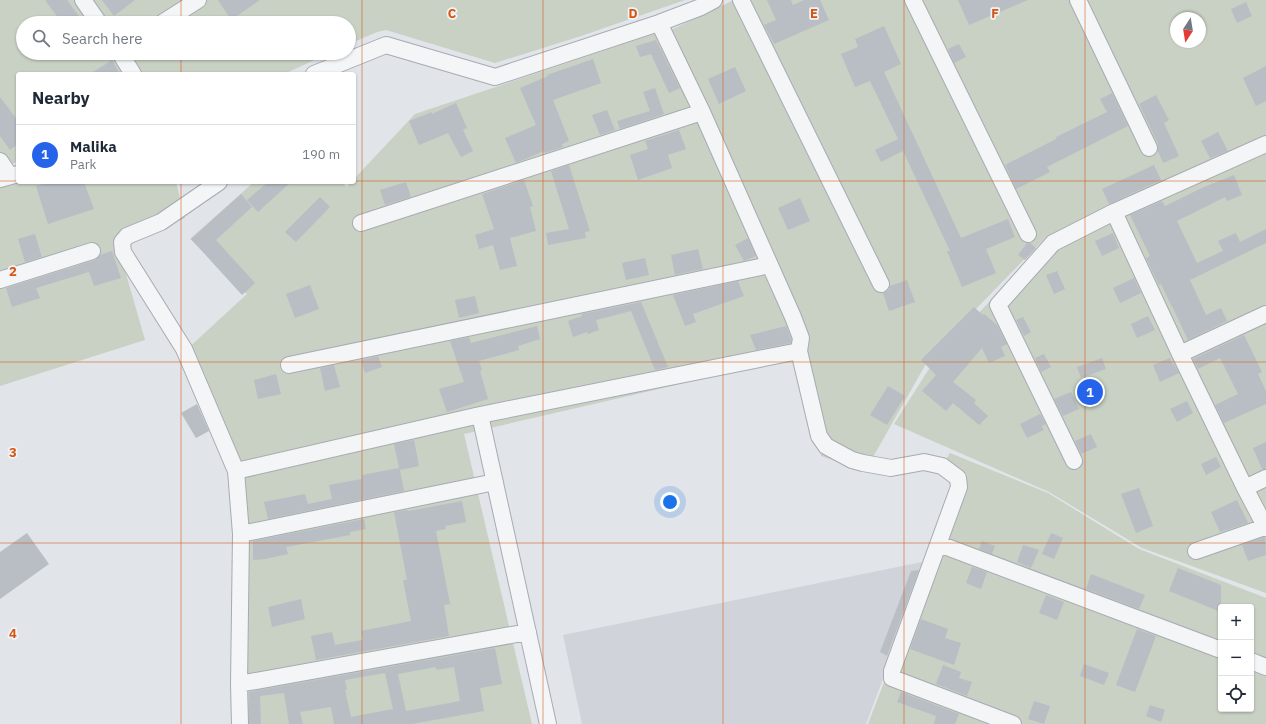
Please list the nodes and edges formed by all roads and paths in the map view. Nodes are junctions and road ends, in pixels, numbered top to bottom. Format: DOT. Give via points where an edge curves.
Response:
graph roads {
  1 [pos="83,0"];
  2 [pos="198,0"];
  3 [pos="740,0"];
  4 [pos="913,0"];
  5 [pos="1078,0"];
  6 [pos="704,2"];
  7 [pos="94,16"];
  8 [pos="173,16"];
  9 [pos="659,23"];
  10 [pos="356,58"];
  11 [pos="124,60"];
  12 [pos="350,60"];
  13 [pos="132,72"];
  14 [pos="319,72"];
  15 [pos="702,112"];
  16 [pos="1266,144"];
  17 [pos="1149,148"];
  18 [pos="0,161"];
  19 [pos="9,176"];
  20 [pos="215,184"];
  21 [pos="1114,212"];
  22 [pos="362,223"];
  23 [pos="1028,234"];
  24 [pos="92,251"];
  25 [pos="770,265"];
  26 [pos="0,280"];
  27 [pos="881,284"];
  28 [pos="1266,314"];
  29 [pos="799,351"];
  30 [pos="1180,354"];
  31 [pos="289,365"];
  32 [pos="480,415"];
  33 [pos="1074,461"];
  34 [pos="236,471"];
  35 [pos="1266,478"];
  36 [pos="495,482"];
  37 [pos="1245,488"];
  38 [pos="1266,527"];
  39 [pos="241,534"];
  40 [pos="939,544"];
  41 [pos="1196,551"];
  42 [pos="528,632"];
  43 [pos="1218,649"];
  44 [pos="1254,662"];
  45 [pos="1266,667"];
  46 [pos="239,684"];
  47 [pos="240,724"];
  48 [pos="548,724"];
  49 [pos="1013,724"];
  1 -- 7 [label="street"];
  2 -- 8 [label="street"];
  3 -- 27 [label="street"];
  4 -- 23 [label="street"];
  5 -- 17 [label="street"];
  6 -- 9 [label="street"];
  9 -- 10 [label="street" via="495,77 386,46"];
  9 -- 15 [label="street"];
  11 -- 13 [label="street"];
  12 -- 14 [label="street"];
  15 -- 22 [label="street"];
  15 -- 25 [label="street"];
  16 -- 21 [label="street"];
  18 -- 19 [label="street"];
  20 -- 34 [label="street" via="162,222 127,236 122,242 123,252 184,349"];
  21 -- 30 [label="street"];
  21 -- 33 [label="street" via="1053,243 998,305"];
  24 -- 26 [label="street"];
  25 -- 29 [label="street" via="801,338"];
  25 -- 31 [label="street"];
  28 -- 30 [label="street"];
  29 -- 32 [label="street"];
  29 -- 40 [label="street" via="819,436 826,446 852,460 891,468 924,462 942,466 958,478 959,487"];
  30 -- 37 [label="street"];
  32 -- 34 [label="street"];
  32 -- 36 [label="street"];
  34 -- 39 [label="street"];
  35 -- 37 [label="street"];
  36 -- 39 [label="street"];
  36 -- 42 [label="street"];
  37 -- 38 [label="street"];
  38 -- 41 [label="street"];
  39 -- 46 [label="street"];
  40 -- 43 [label="street"];
  40 -- 49 [label="street" via="892,671 892,678"];
  42 -- 46 [label="street"];
  42 -- 48 [label="street"];
  44 -- 45 [label="street"];
  46 -- 47 [label="street"];
}
